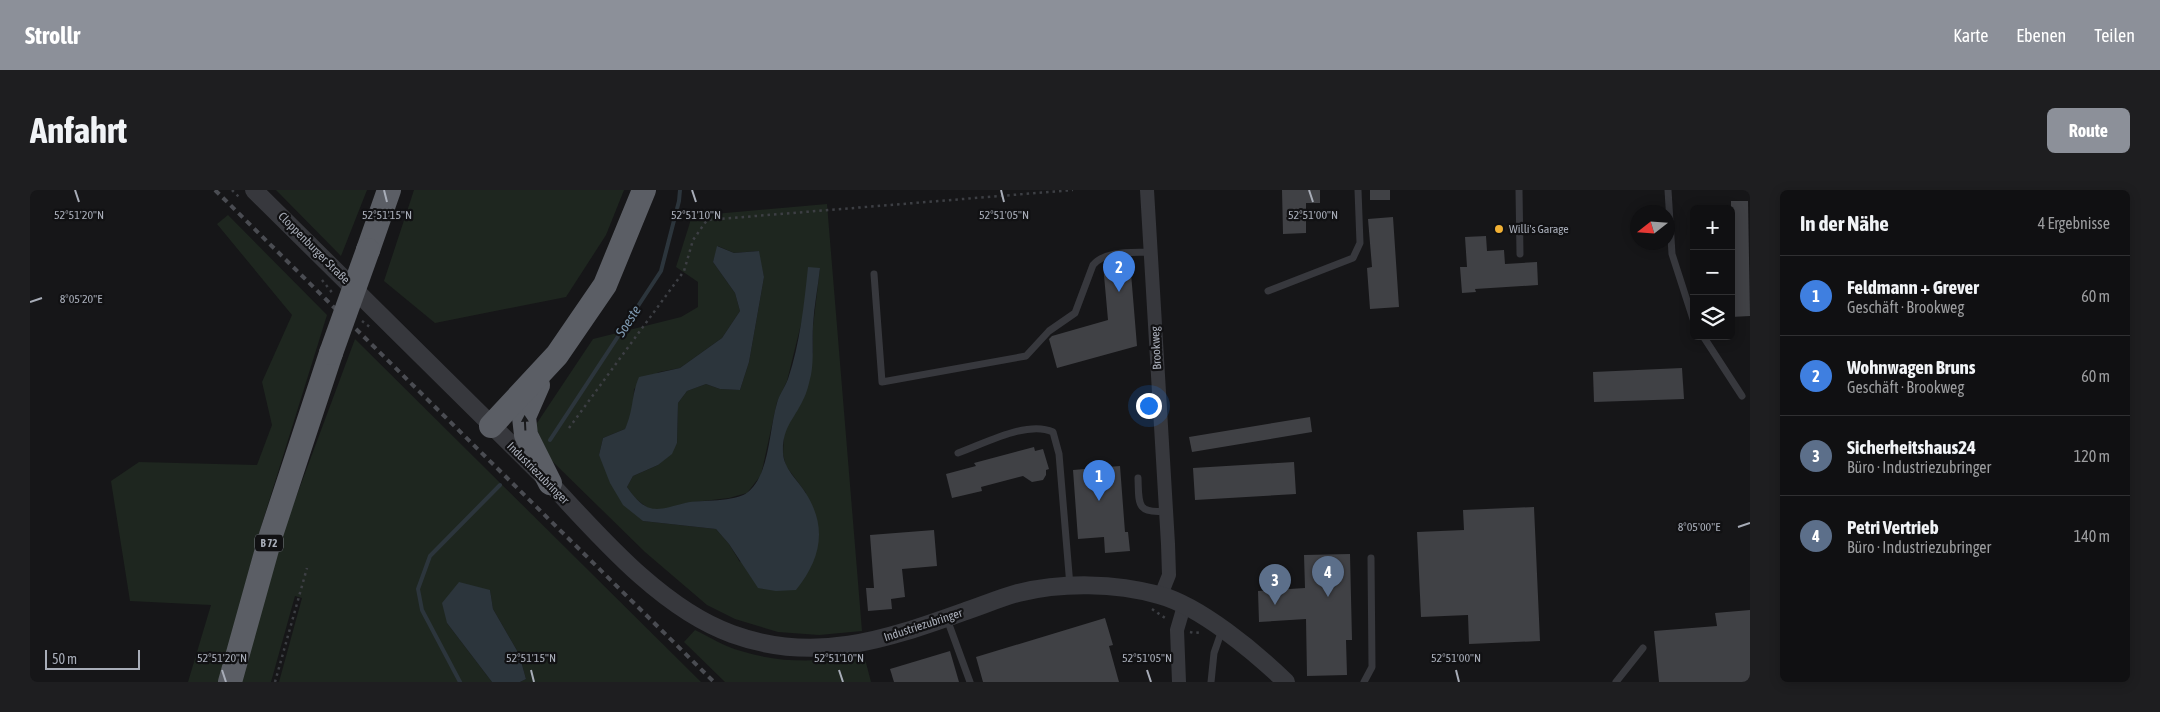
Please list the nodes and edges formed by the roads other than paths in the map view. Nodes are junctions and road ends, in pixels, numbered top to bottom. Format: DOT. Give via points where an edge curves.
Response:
graph roads {
  1 [pos="388,190"];
  2 [pos="644,190"];
  3 [pos="1147,190"];
  4 [pos="1358,190"];
  5 [pos="1518,190"];
  6 [pos="1668,190"];
  7 [pos="250,196"];
  8 [pos="1150,252"];
  9 [pos="1520,254"];
  10 [pos="874,274"];
  11 [pos="1268,291"];
  12 [pos="1690,310"];
  13 [pos="1706,340"];
  14 [pos="545,370"];
  15 [pos="1742,396"];
  16 [pos="491,426"];
  17 [pos="958,453"];
  18 [pos="1138,478"];
  19 [pos="550,484"];
  20 [pos="1166,511"];
  21 [pos="1371,558"];
  22 [pos="1070,586"];
  23 [pos="1155,601"];
  24 [pos="1184,606"];
  25 [pos="947,618"];
  26 [pos="1221,633"];
  27 [pos="1642,648"];
  28 [pos="1280,680"];
  29 [pos="230,682"];
  30 [pos="970,682"];
  31 [pos="1179,682"];
  32 [pos="1210,682"];
  33 [pos="1364,682"];
  34 [pos="1616,682"];
  1 -- 29 [label="highway, B 72, bridge" via="271,535"];
  2 -- 14 [label="highway" via="605,285"];
  3 -- 8 [label="street, Brookweg"];
  4 -- 11 [label="lane" via="1360,243 1353,258"];
  5 -- 9 [label="lane"];
  6 -- 12 [label="lane" via="1672,254"];
  7 -- 16 [label="street, Cloppenburger Straße" via="373,306"];
  8 -- 10 [label="lane" via="1106,255 1098,259 1075,313 1049,331 1026,356 882,382"];
  8 -- 20 [label="street, Brookweg"];
  13 -- 15 [label="lane"];
  14 -- 16 [label="highway"];
  19 -- 14 [label="highway, one-way" via="526,435 524,416"];
  16 -- 19 [label="street, Industriezubringer"];
  17 -- 22 [label="lane" via="1030,427 1053,432 1058,454"];
  18 -- 20 [label="lane" via="1143,509 1150,513"];
  19 -- 25 [label="street, Industriezubringer" via="655,588 694,616 738,636 783,646 838,648 880,640"];
  20 -- 23 [label="street, Brookweg" via="1169,575"];
  21 -- 33 [label="lane" via="1372,667"];
  22 -- 23 [label="street, Industriezubringer" via="1129,589"];
  22 -- 25 [label="street, Industriezubringer" via="1018,593"];
  23 -- 24 [label="street, Industriezubringer"];
  24 -- 26 [label="street, Industriezubringer"];
  24 -- 31 [label="street" via="1178,625"];
  25 -- 30 [label="lane"];
  26 -- 28 [label="street, Industriezubringer"];
  26 -- 32 [label="lane"];
  27 -- 34 [label="lane"];
}
